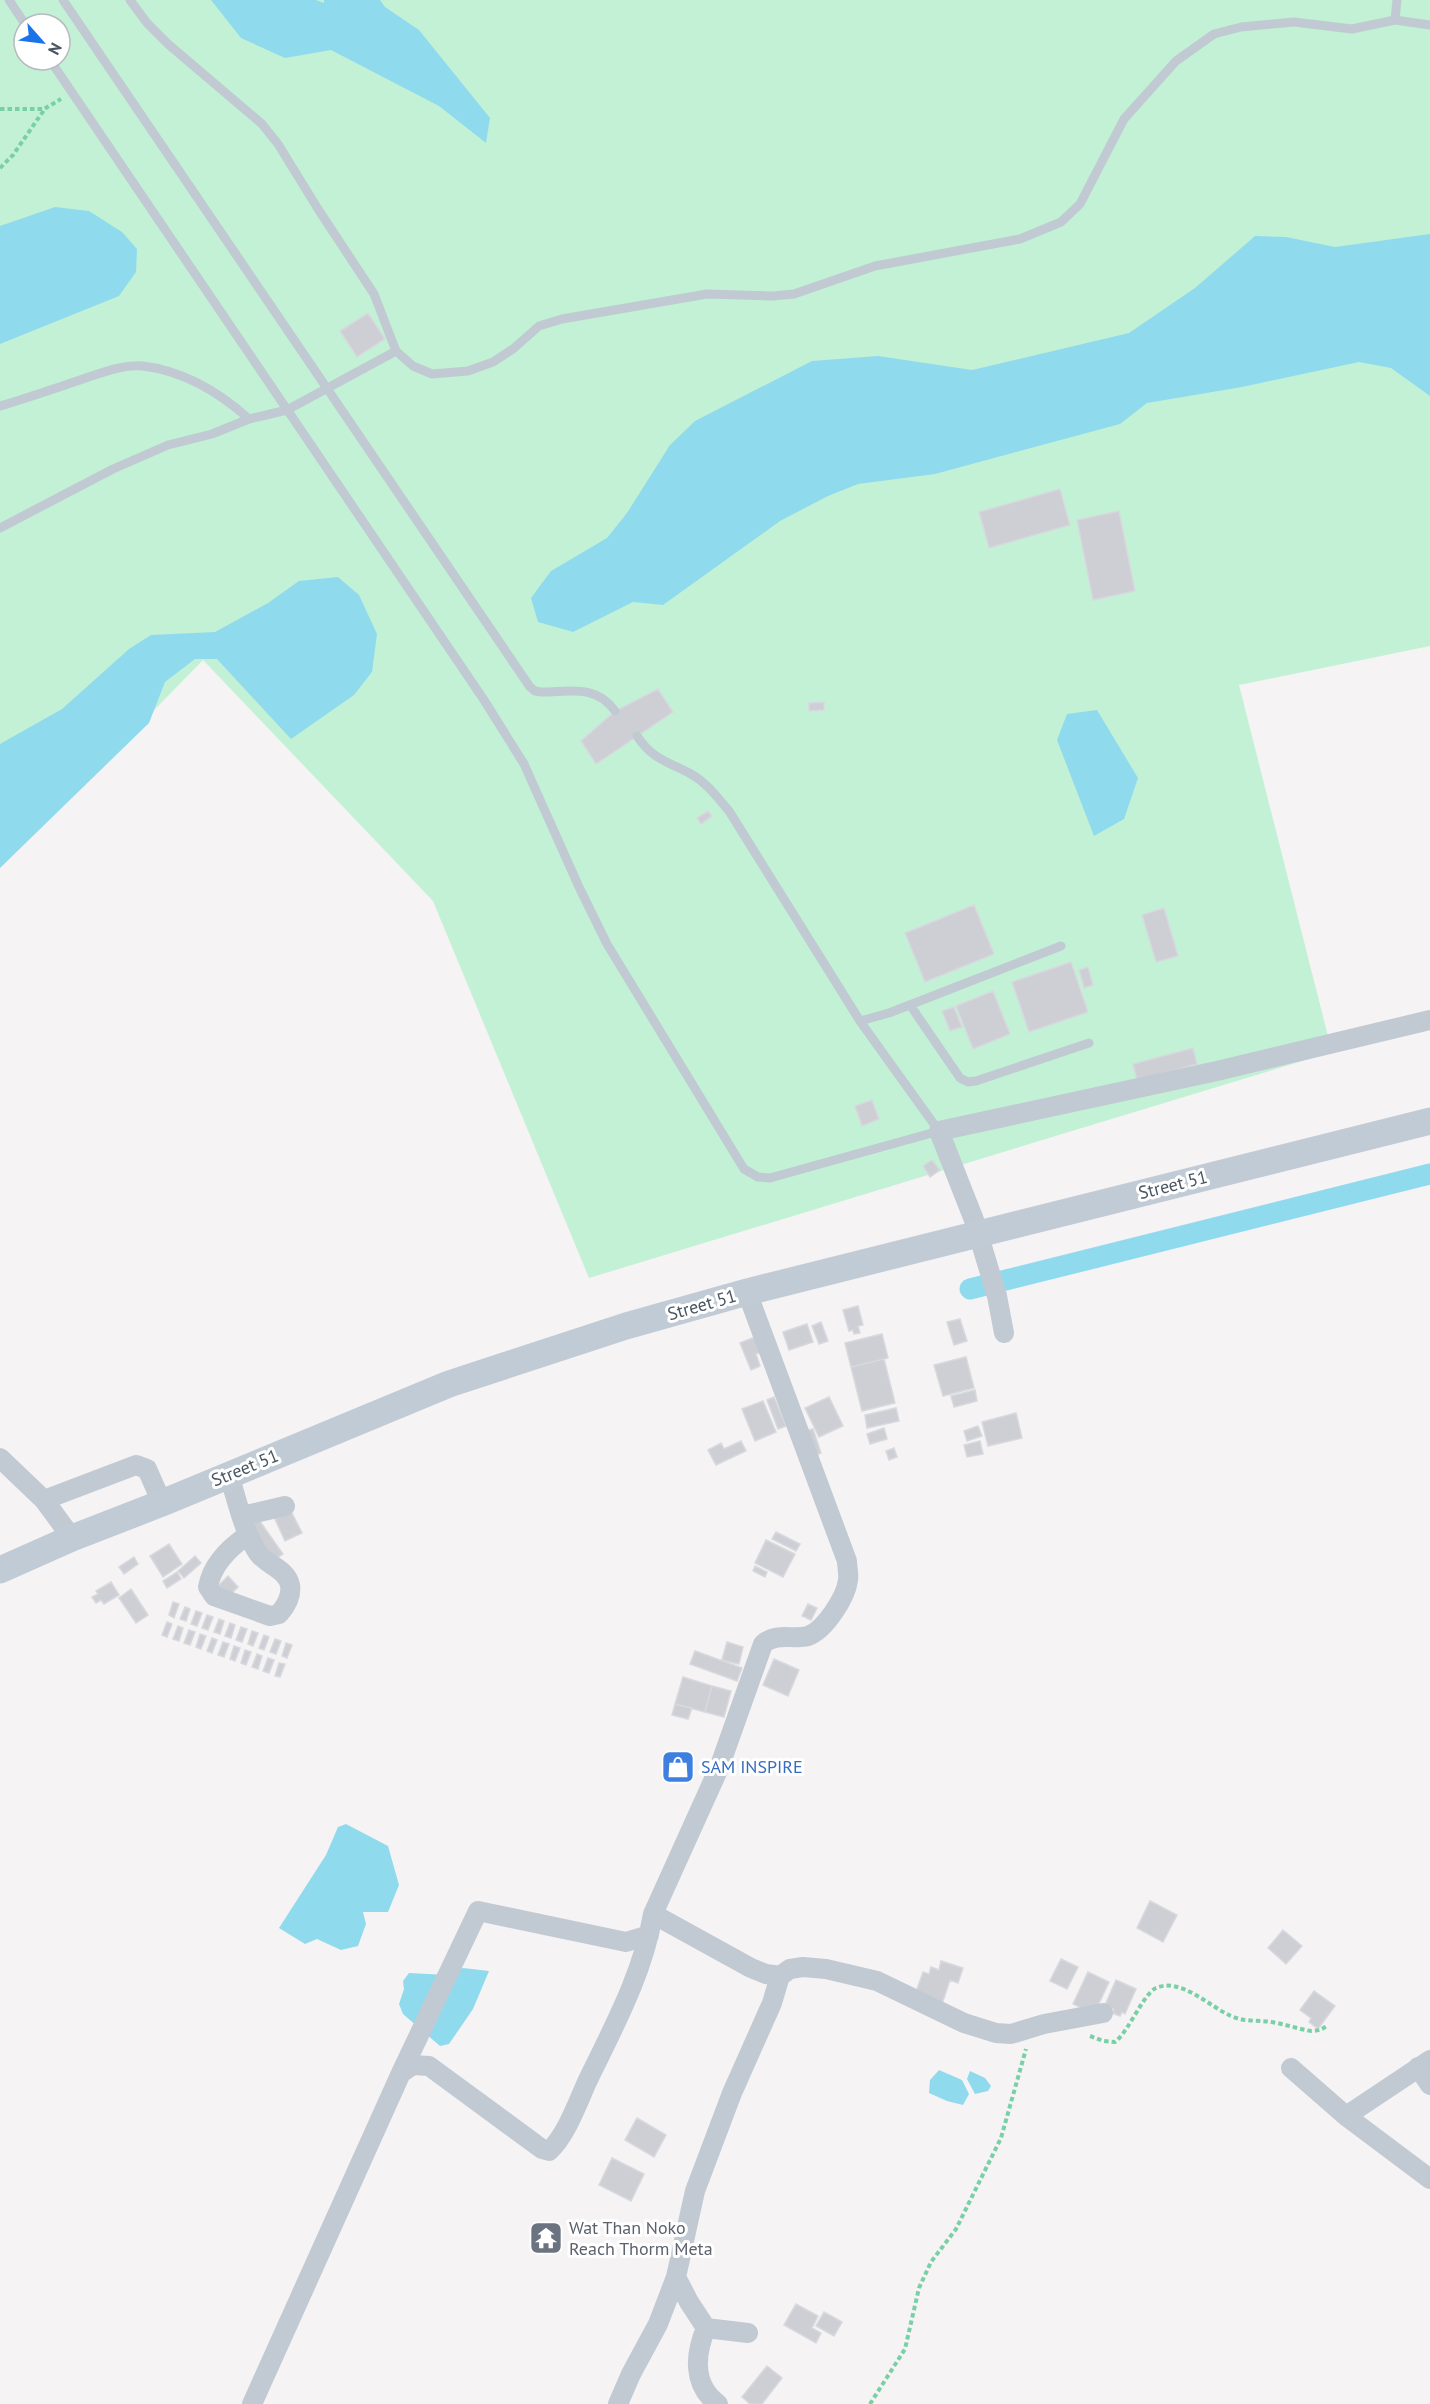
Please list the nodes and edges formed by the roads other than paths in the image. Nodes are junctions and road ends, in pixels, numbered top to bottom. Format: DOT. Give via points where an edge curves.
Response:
graph roads {
  1 [pos="63,0"];
  2 [pos="130,0"];
  3 [pos="1397,0"];
  4 [pos="1395,20"];
  5 [pos="1430,25"];
  6 [pos="58,72"];
  7 [pos="396,351"];
  8 [pos="326,388"];
  9 [pos="0,406"];
  10 [pos="287,410"];
  11 [pos="249,419"];
  12 [pos="0,528"];
  13 [pos="615,711"];
  14 [pos="637,736"];
  15 [pos="1061,946"];
  16 [pos="910,1005"];
  17 [pos="1430,1020"];
  18 [pos="860,1021"];
  19 [pos="1089,1043"];
  20 [pos="1430,1121"];
  21 [pos="939,1131"];
  22 [pos="976,1227"];
  23 [pos="747,1292"];
  24 [pos="1004,1333"];
  25 [pos="0,1458"];
  26 [pos="229,1474"];
  27 [pos="154,1486"];
  28 [pos="285,1506"];
  29 [pos="56,1516"];
  30 [pos="245,1526"];
  31 [pos="0,1570"];
  32 [pos="653,1914"];
  33 [pos="649,1935"];
  34 [pos="780,1976"];
  35 [pos="1103,2013"];
  36 [pos="1424,2064"];
  37 [pos="1291,2068"];
  38 [pos="400,2073"];
  39 [pos="1430,2085"];
  40 [pos="1346,2116"];
  41 [pos="1430,2179"];
  42 [pos="676,2277"];
  43 [pos="706,2328"];
  44 [pos="748,2333"];
  45 [pos="252,2404"];
  46 [pos="618,2404"];
  47 [pos="718,2404"];
  1 -- 8 [label="lane"];
  2 -- 7 [label="lane" via="168,44 245,108 278,144 374,294"];
  3 -- 4 [label="lane"];
  4 -- 5 [label="lane"];
  4 -- 7 [label="lane" via="1352,29 1294,22 1214,34 1176,61 1124,118 1080,204 1061,222 1020,239 875,266 794,294 707,294 562,318 539,326 493,362 468,371 432,374 413,366"];
  6 -- 10 [label="lane"];
  7 -- 8 [label="lane"];
  8 -- 10 [label="lane"];
  8 -- 13 [label="lane" via="530,687 535,692 592,691"];
  9 -- 11 [label="lane" via="117,368 142,366 205,386"];
  10 -- 11 [label="lane"];
  10 -- 21 [label="lane" via="524,764 607,944 744,1168 758,1177 770,1178"];
  11 -- 12 [label="lane" via="168,445 113,469"];
  14 -- 18 [label="lane" via="658,759 708,786 729,811"];
  15 -- 16 [label="lane"];
  16 -- 18 [label="lane"];
  16 -- 19 [label="lane" via="960,1078 968,1082"];
  17 -- 21 [label="street"];
  18 -- 21 [label="lane"];
  20 -- 22 [label="main road, Street 51"];
  21 -- 22 [label="street"];
  22 -- 23 [label="main road, Street 51"];
  22 -- 24 [label="street" via="998,1296"];
  23 -- 26 [label="main road, Street 51" via="626,1326 449,1384"];
  23 -- 32 [label="street" via="847,1561 849,1579 835,1610 819,1629 810,1635 773,1637 763,1644 719,1768"];
  25 -- 29 [label="street"];
  26 -- 27 [label="main road, Street 51"];
  26 -- 30 [label="street"];
  27 -- 29 [label="main road, Street 51"];
  27 -- 29 [label="street" via="136,1465 129,1466"];
  28 -- 30 [label="street"];
  29 -- 31 [label="main road, Street 51"];
  30 -- 30 [label="street" via="259,1555 279,1569 290,1586 289,1601 279,1614 270,1616 214,1596 208,1587 215,1567 240,1541"];
  32 -- 33 [label="street"];
  32 -- 34 [label="street" via="758,1972"];
  33 -- 38 [label="street" via="626,1942 478,1911"];
  33 -- 38 [label="street" via="621,2012 572,2114 549,2151 429,2066 413,2065"];
  34 -- 35 [label="street" via="803,1967 877,1981 979,2028 1011,2034"];
  34 -- 42 [label="street" via="695,2191"];
  36 -- 39 [label="street"];
  36 -- 40 [label="street"];
  37 -- 40 [label="street"];
  38 -- 45 [label="street"];
  40 -- 41 [label="street"];
  42 -- 43 [label="street"];
  42 -- 46 [label="street" via="658,2324"];
  43 -- 44 [label="street"];
  43 -- 47 [label="street" via="697,2356 700,2380 707,2395"];
}
